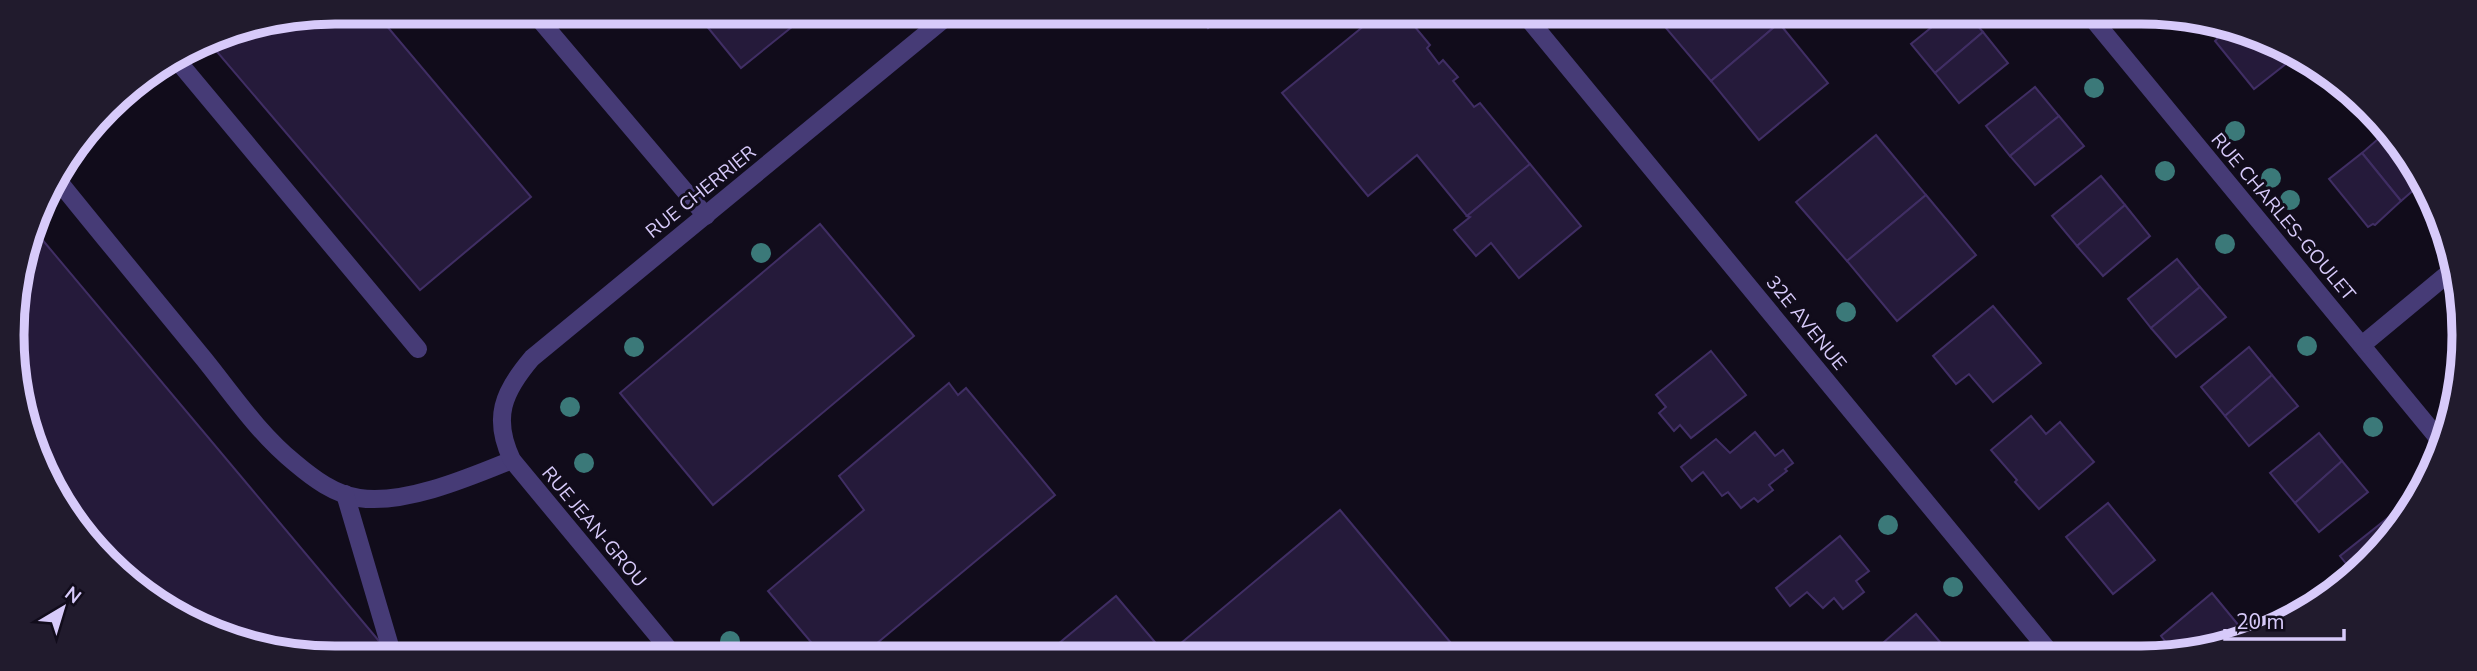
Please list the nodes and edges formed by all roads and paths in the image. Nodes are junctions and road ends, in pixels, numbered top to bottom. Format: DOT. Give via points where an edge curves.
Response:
graph roads {
  1 [pos="543,24"];
  2 [pos="938,24"];
  3 [pos="1533,24"];
  4 [pos="2102,24"];
  5 [pos="181,65"];
  6 [pos="63,186"];
  7 [pos="706,216"];
  8 [pos="2447,275"];
  9 [pos="2362,345"];
  10 [pos="418,349"];
  11 [pos="501,419"];
  12 [pos="2436,435"];
  13 [pos="512,460"];
  14 [pos="345,494"];
  15 [pos="390,646"];
  16 [pos="666,646"];
  17 [pos="2045,646"];
  1 -- 7 [label="street"];
  2 -- 7 [label="street, RUE CHERRIER"];
  3 -- 17 [label="street, 32E AVENUE"];
  4 -- 9 [label="street, RUE CHARLES-GOULET"];
  5 -- 10 [label="street"];
  6 -- 14 [label="street" via="268,439 318,482"];
  7 -- 11 [label="street, RUE CHERRIER" via="532,358 516,377"];
  8 -- 9 [label="street"];
  9 -- 12 [label="street, RUE CHARLES-GOULET"];
  11 -- 13 [label="street, RUE JEAN-GROU" via="503,440"];
  13 -- 14 [label="street" via="426,492 361,498"];
  13 -- 16 [label="street, RUE JEAN-GROU"];
  14 -- 15 [label="street"];
}
